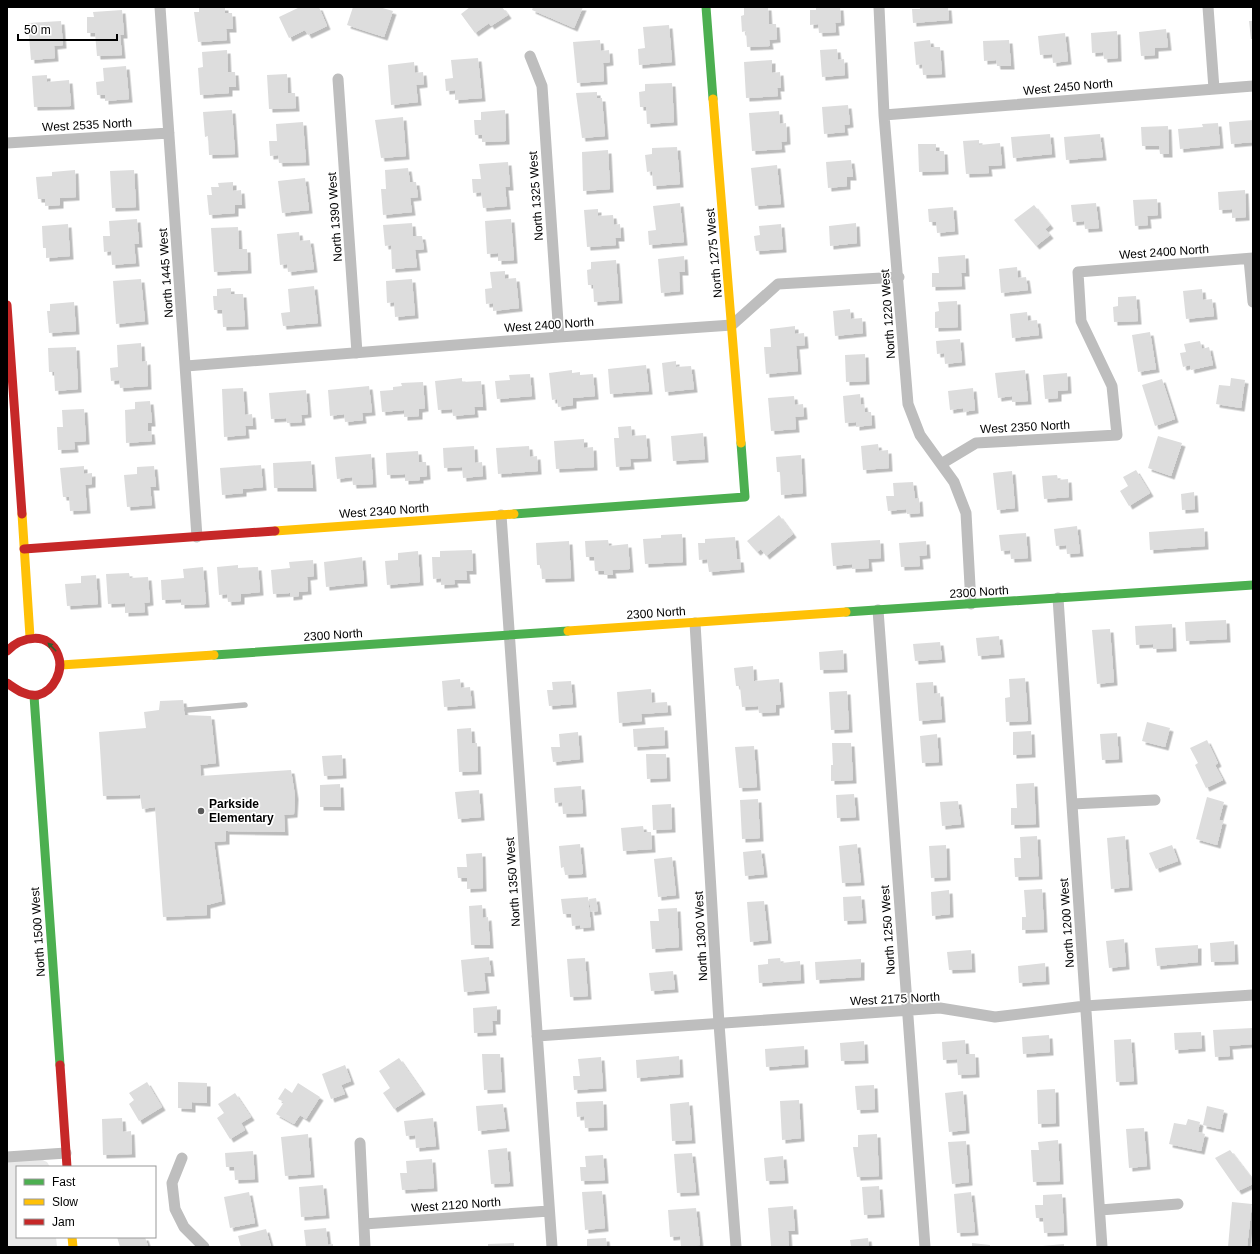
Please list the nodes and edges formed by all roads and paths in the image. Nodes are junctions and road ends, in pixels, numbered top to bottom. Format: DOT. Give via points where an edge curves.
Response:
graph roads {
  1 [pos="160,7"];
  2 [pos="706,7"];
  3 [pos="879,7"];
  4 [pos="1208,7"];
  5 [pos="530,56"];
  6 [pos="338,78"];
  7 [pos="1253,86"];
  8 [pos="1214,89"];
  9 [pos="884,115"];
  10 [pos="169,133"];
  11 [pos="7,143"];
  12 [pos="1251,259"];
  13 [pos="899,277"];
  14 [pos="1253,302"];
  15 [pos="7,305"];
  16 [pos="732,325"];
  17 [pos="559,336"];
  18 [pos="357,353"];
  19 [pos="186,366"];
  20 [pos="1117,436"];
  21 [pos="941,464"];
  22 [pos="745,497"];
  23 [pos="501,515"];
  24 [pos="197,537"];
  25 [pos="24,549"];
  26 [pos="1253,585"];
  27 [pos="1058,598"];
  28 [pos="971,604"];
  29 [pos="878,610"];
  30 [pos="695,623"];
  31 [pos="509,635"];
  32 [pos="30,637"];
  33 [pos="7,651"];
  34 [pos="61,665"];
  35 [pos="7,683"];
  36 [pos="34,696"];
  37 [pos="245,705"];
  38 [pos="187,710"];
  39 [pos="1155,800"];
  40 [pos="1072,804"];
  41 [pos="1253,995"];
  42 [pos="1085,1006"];
  43 [pos="906,1010"];
  44 [pos="719,1024"];
  45 [pos="537,1036"];
  46 [pos="360,1144"];
  47 [pos="66,1153"];
  48 [pos="7,1157"];
  49 [pos="182,1158"];
  50 [pos="67,1166"];
  51 [pos="1178,1204"];
  52 [pos="1100,1210"];
  53 [pos="549,1211"];
  54 [pos="364,1224"];
  55 [pos="204,1247"];
  56 [pos="365,1247"];
  57 [pos="552,1247"];
  58 [pos="736,1247"];
  59 [pos="925,1247"];
  60 [pos="1102,1247"];
  1 -- 10 [label="street, North 1445 West"];
  2 -- 16 [label="street, North 1275 West"];
  3 -- 9 [label="street, North 1220 West"];
  4 -- 8 [label="street"];
  5 -- 17 [label="street, North 1325 West" via="542,86"];
  6 -- 18 [label="street, North 1390 West"];
  7 -- 8 [label="street, West 2450 North"];
  8 -- 9 [label="street, West 2450 North"];
  9 -- 13 [label="street, North 1220 West"];
  10 -- 11 [label="street, West 2535 North"];
  10 -- 19 [label="street, North 1445 West"];
  12 -- 14 [label="street"];
  12 -- 20 [label="street, West 2400 North" via="1078,272 1081,322 1112,386"];
  13 -- 16 [label="street" via="778,284"];
  13 -- 21 [label="street, North 1220 West" via="908,404 920,435"];
  15 -- 25 [label="street"];
  16 -- 17 [label="street, West 2400 North"];
  16 -- 22 [label="street, North 1275 West"];
  17 -- 18 [label="street, West 2400 North"];
  18 -- 19 [label="street, West 2400 North"];
  19 -- 24 [label="street, North 1445 West"];
  20 -- 21 [label="street, West 2350 North" via="976,443"];
  21 -- 28 [label="street, North 1220 West" via="954,482 966,513"];
  22 -- 23 [label="street, West 2340 North"];
  23 -- 24 [label="street, West 2340 North"];
  23 -- 31 [label="street, North 1350 West"];
  24 -- 25 [label="street, West 2340 North"];
  25 -- 32 [label="street"];
  26 -- 27 [label="street, 2300 North"];
  27 -- 28 [label="street, 2300 North"];
  27 -- 40 [label="street, North 1200 West"];
  28 -- 29 [label="street, 2300 North"];
  29 -- 30 [label="street, 2300 North"];
  29 -- 43 [label="street, North 1250 West"];
  30 -- 31 [label="street, 2300 North"];
  30 -- 44 [label="street, North 1300 West"];
  31 -- 34 [label="street, 2300 North"];
  31 -- 45 [label="street, North 1350 West"];
  32 -- 33 [label="street" via="17,641"];
  34 -- 32 [label="street, one-way" via="56,650 45,640"];
  34 -- 36 [label="street" via="58,680 46,692"];
  35 -- 36 [label="street" via="17,693"];
  36 -- 47 [label="street, North 1500 West"];
  37 -- 38 [label="lane"];
  39 -- 40 [label="street"];
  40 -- 42 [label="street, North 1200 West"];
  41 -- 42 [label="street, West 2175 North"];
  42 -- 43 [label="street, West 2175 North" via="996,1017 940,1008"];
  42 -- 52 [label="street, North 1200 West"];
  43 -- 44 [label="street, West 2175 North"];
  43 -- 59 [label="street, North 1250 West"];
  44 -- 45 [label="street, West 2175 North"];
  44 -- 58 [label="street, North 1300 West"];
  45 -- 53 [label="street, North 1350 West"];
  46 -- 54 [label="street"];
  47 -- 48 [label="street"];
  47 -- 50 [label="street, North 1500 West"];
  49 -- 55 [label="street" via="172,1183 175,1209 184,1227"];
  51 -- 52 [label="street"];
  52 -- 60 [label="street, North 1200 West"];
  53 -- 54 [label="street, West 2120 North"];
  53 -- 57 [label="street, North 1350 West"];
  54 -- 56 [label="street"];
}
